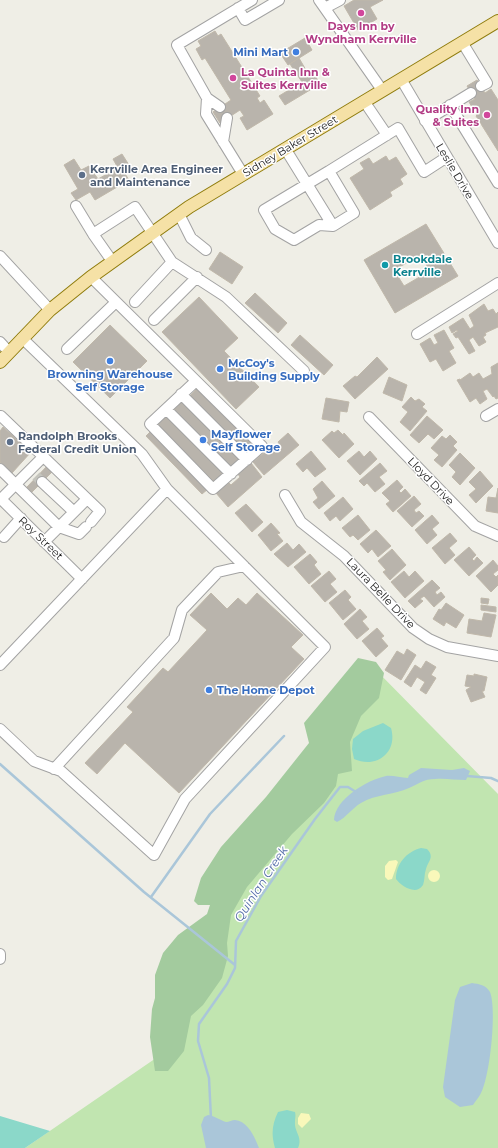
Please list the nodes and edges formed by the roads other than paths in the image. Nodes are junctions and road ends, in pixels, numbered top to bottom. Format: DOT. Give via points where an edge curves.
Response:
graph roads {
  1 [pos="252,0"];
  2 [pos="278,0"];
  3 [pos="340,0"];
  4 [pos="322,4"];
  5 [pos="238,8"];
  6 [pos="498,21"];
  7 [pos="462,42"];
  8 [pos="401,79"];
  9 [pos="481,86"];
  10 [pos="382,90"];
  11 [pos="471,93"];
  12 [pos="207,98"];
  13 [pos="364,101"];
  14 [pos="450,105"];
  15 [pos="220,107"];
  16 [pos="227,118"];
  17 [pos="425,120"];
  18 [pos="387,135"];
  19 [pos="223,142"];
  20 [pos="286,150"];
  21 [pos="447,157"];
  22 [pos="329,171"];
  23 [pos="243,174"];
  24 [pos="498,183"];
  25 [pos="306,184"];
  26 [pos="76,206"];
  27 [pos="179,214"];
  28 [pos="332,226"];
  29 [pos="495,230"];
  30 [pos="152,233"];
  31 [pos="93,234"];
  32 [pos="498,243"];
  33 [pos="206,250"];
  34 [pos="0,256"];
  35 [pos="112,261"];
  36 [pos="172,262"];
  37 [pos="91,277"];
  38 [pos="197,277"];
  39 [pos="498,283"];
  40 [pos="116,302"];
  41 [pos="135,302"];
  42 [pos="50,310"];
  43 [pos="154,320"];
  44 [pos="417,334"];
  45 [pos="22,338"];
  46 [pos="0,342"];
  47 [pos="66,349"];
  48 [pos="9,352"];
  49 [pos="0,362"];
  50 [pos="304,371"];
  51 [pos="196,381"];
  52 [pos="181,394"];
  53 [pos="166,409"];
  54 [pos="498,409"];
  55 [pos="369,416"];
  56 [pos="486,416"];
  57 [pos="0,417"];
  58 [pos="43,456"];
  59 [pos="247,460"];
  60 [pos="0,469"];
  61 [pos="231,474"];
  62 [pos="36,476"];
  63 [pos="16,484"];
  64 [pos="167,489"];
  65 [pos="285,495"];
  66 [pos="1,499"];
  67 [pos="86,499"];
  68 [pos="74,512"];
  69 [pos="20,518"];
  70 [pos="59,527"];
  71 [pos="498,536"];
  72 [pos="1,537"];
  73 [pos="44,542"];
  74 [pos="244,566"];
  75 [pos="82,579"];
  76 [pos="498,656"];
  77 [pos="0,665"];
  78 [pos="0,729"];
  79 [pos="54,769"];
  80 [pos="0,954"];
  81 [pos="0,959"];
  1 -- 5 [label="street"];
  2 -- 5 [label="street" via="245,20"];
  3 -- 4 [label="street"];
  4 -- 10 [label="street"];
  5 -- 12 [label="street" via="177,45"];
  6 -- 7 [label="main road, Sidney Baker Street"];
  7 -- 8 [label="main road, Sidney Baker Street"];
  7 -- 9 [label="street" via="487,83"];
  8 -- 10 [label="main road, Sidney Baker Street"];
  8 -- 17 [label="street, Leslie Drive"];
  10 -- 13 [label="main road, Sidney Baker Street"];
  11 -- 14 [label="street"];
  12 -- 15 [label="street"];
  12 -- 19 [label="street" via="206,114"];
  13 -- 18 [label="street"];
  13 -- 20 [label="main road, Sidney Baker Street"];
  14 -- 17 [label="street"];
  14 -- 24 [label="street"];
  16 -- 19 [label="street"];
  17 -- 21 [label="street, Leslie Drive"];
  18 -- 21 [label="street" via="398,128 424,172"];
  18 -- 22 [label="street"];
  19 -- 23 [label="street"];
  20 -- 23 [label="main road, Sidney Baker Street"];
  20 -- 25 [label="street"];
  21 -- 29 [label="street, Leslie Drive"];
  22 -- 25 [label="street"];
  22 -- 28 [label="street" via="354,213"];
  23 -- 27 [label="main road, Sidney Baker Street"];
  25 -- 28 [label="street"];
  25 -- 28 [label="street" via="264,210 274,229 294,240 320,225"];
  26 -- 31 [label="street"];
  27 -- 30 [label="main road, Sidney Baker Street"];
  27 -- 33 [label="street" via="191,238"];
  29 -- 32 [label="street, Leslie Drive"];
  30 -- 31 [label="street" via="134,207"];
  30 -- 35 [label="main road, Sidney Baker Street"];
  30 -- 36 [label="street"];
  31 -- 35 [label="street"];
  34 -- 42 [label="street"];
  35 -- 37 [label="main road, Sidney Baker Street"];
  36 -- 38 [label="street"];
  36 -- 41 [label="street"];
  37 -- 40 [label="street"];
  37 -- 42 [label="main road, Sidney Baker Street"];
  38 -- 43 [label="street"];
  38 -- 50 [label="street" via="226,297"];
  39 -- 44 [label="street"];
  40 -- 47 [label="street"];
  40 -- 51 [label="street"];
  42 -- 45 [label="main road, Sidney Baker Street"];
  45 -- 48 [label="main road, Sidney Baker Street"];
  45 -- 64 [label="street" via="142,454"];
  46 -- 48 [label="street"];
  48 -- 49 [label="main road, Sidney Baker Street"];
  51 -- 52 [label="street"];
  51 -- 59 [label="street" via="262,446"];
  52 -- 53 [label="street"];
  52 -- 59 [label="street"];
  53 -- 61 [label="street"];
  53 -- 61 [label="street" via="150,424 213,489"];
  54 -- 56 [label="street"];
  55 -- 71 [label="street, Lloyd Drive" via="475,526"];
  57 -- 58 [label="street"];
  58 -- 62 [label="street"];
  58 -- 67 [label="street"];
  59 -- 61 [label="street"];
  60 -- 63 [label="street"];
  62 -- 63 [label="street"];
  62 -- 68 [label="street"];
  63 -- 66 [label="street"];
  63 -- 70 [label="street"];
  64 -- 74 [label="street"];
  64 -- 75 [label="street"];
  65 -- 76 [label="street, Laura Belle Drive" via="301,522 344,556 413,628 447,647"];
  66 -- 69 [label="street, Roy Street"];
  67 -- 68 [label="street"];
  67 -- 70 [label="street" via="100,511 79,534"];
  68 -- 70 [label="street"];
  69 -- 72 [label="street"];
  69 -- 73 [label="street, Roy Street"];
  70 -- 73 [label="street"];
  73 -- 75 [label="street, Roy Street"];
  74 -- 79 [label="street" via="218,572 182,610 174,638"];
  74 -- 79 [label="street" via="326,647 185,799 154,855 61,771"];
  75 -- 77 [label="street"];
  78 -- 79 [label="street" via="34,761"];
  80 -- 81 [label="street"];
}
